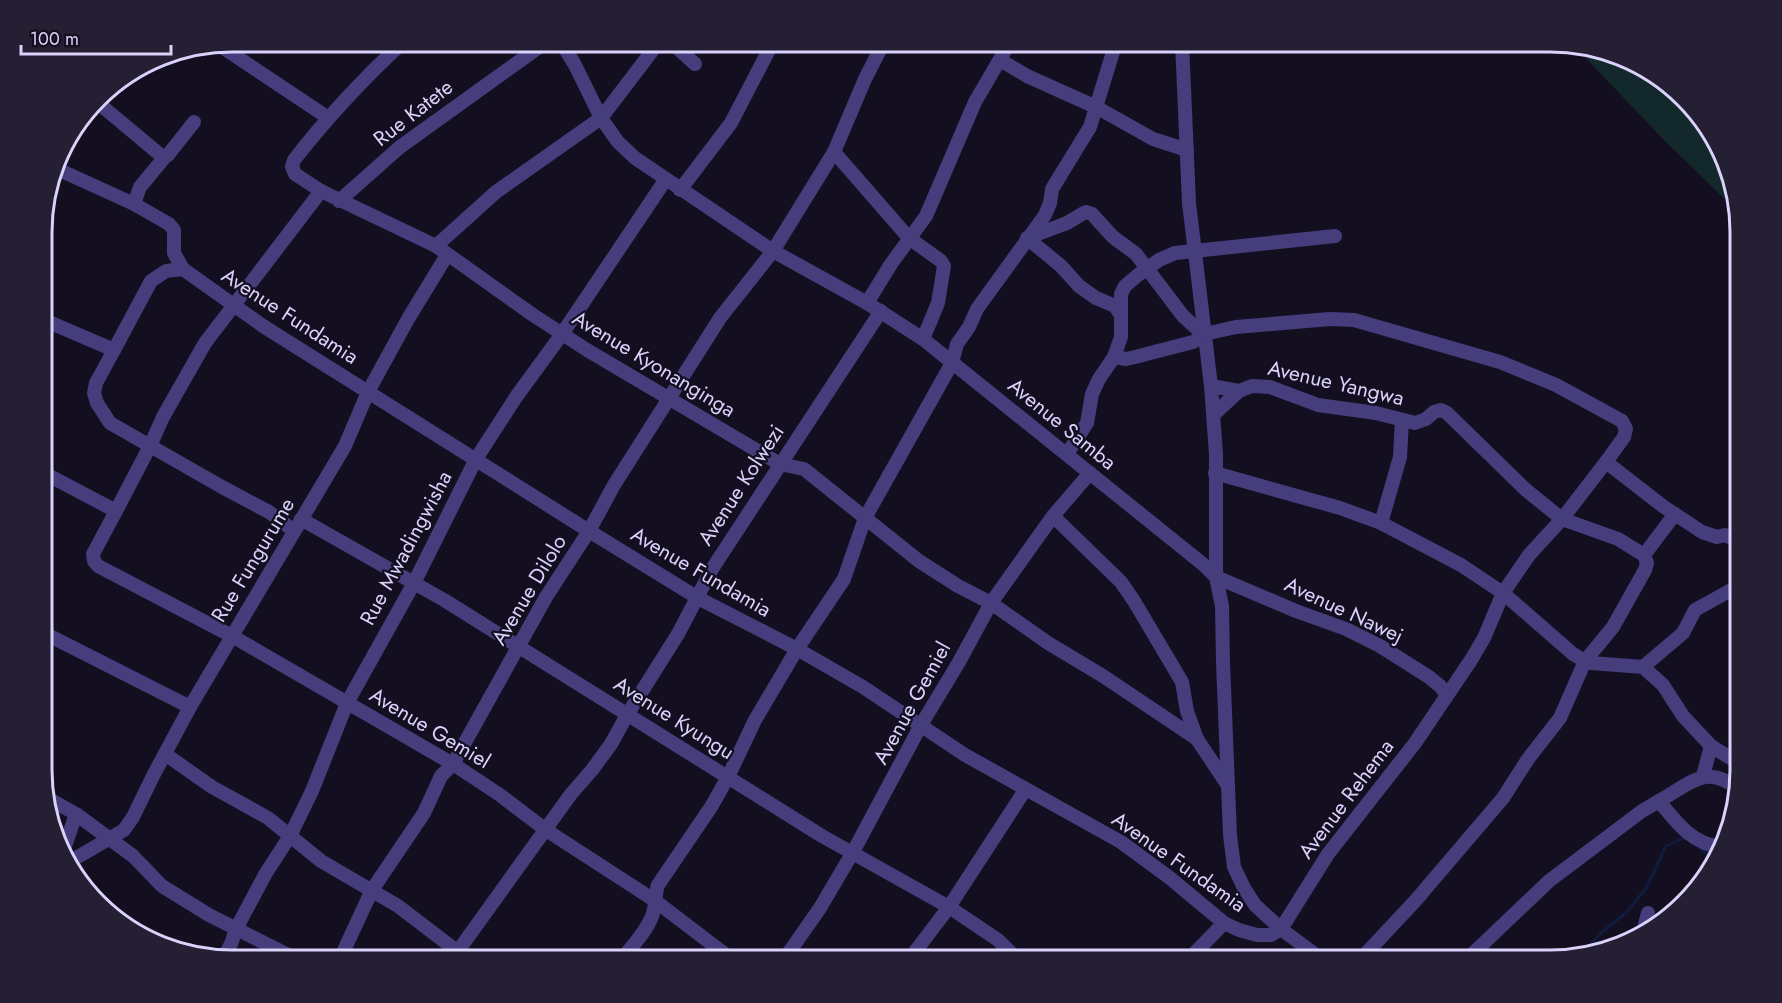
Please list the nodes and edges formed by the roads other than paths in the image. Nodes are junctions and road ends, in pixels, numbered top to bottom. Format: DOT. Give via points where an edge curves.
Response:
graph roads {
  1 [pos="231,53"];
  2 [pos="392,53"];
  3 [pos="531,53"];
  4 [pos="568,53"];
  5 [pos="651,53"];
  6 [pos="683,53"];
  7 [pos="768,53"];
  8 [pos="879,53"];
  9 [pos="1004,53"];
  10 [pos="1113,53"];
  11 [pos="1183,53"];
  12 [pos="1000,60"];
  13 [pos="695,64"];
  14 [pos="104,107"];
  15 [pos="1096,107"];
  16 [pos="327,117"];
  17 [pos="601,118"];
  18 [pos="194,122"];
  19 [pos="1187,150"];
  20 [pos="834,152"];
  21 [pos="164,158"];
  22 [pos="63,171"];
  23 [pos="666,179"];
  24 [pos="680,189"];
  25 [pos="321,191"];
  26 [pos="339,201"];
  27 [pos="134,204"];
  28 [pos="1335,236"];
  29 [pos="909,238"];
  30 [pos="1027,238"];
  31 [pos="435,246"];
  32 [pos="1195,250"];
  33 [pos="773,251"];
  34 [pos="447,255"];
  35 [pos="1148,268"];
  36 [pos="183,269"];
  37 [pos="867,303"];
  38 [pos="234,306"];
  39 [pos="881,311"];
  40 [pos="1121,315"];
  41 [pos="53,324"];
  42 [pos="562,334"];
  43 [pos="1204,335"];
  44 [pos="923,339"];
  45 [pos="114,350"];
  46 [pos="1114,357"];
  47 [pos="952,363"];
  48 [pos="1211,386"];
  49 [pos="1239,391"];
  50 [pos="368,392"];
  51 [pos="670,397"];
  52 [pos="1214,415"];
  53 [pos="1402,420"];
  54 [pos="150,446"];
  55 [pos="1067,454"];
  56 [pos="476,459"];
  57 [pos="1606,462"];
  58 [pos="780,464"];
  59 [pos="1090,473"];
  60 [pos="1215,473"];
  61 [pos="53,477"];
  62 [pos="116,510"];
  63 [pos="1675,514"];
  64 [pos="1053,516"];
  65 [pos="865,518"];
  66 [pos="1562,519"];
  67 [pos="1381,523"];
  68 [pos="297,525"];
  69 [pos="589,531"];
  70 [pos="1729,537"];
  71 [pos="1644,555"];
  72 [pos="1216,577"];
  73 [pos="414,583"];
  74 [pos="1729,591"];
  75 [pos="1503,593"];
  76 [pos="698,598"];
  77 [pos="991,603"];
  78 [pos="232,636"];
  79 [pos="53,638"];
  80 [pos="520,647"];
  81 [pos="797,649"];
  82 [pos="1586,661"];
  83 [pos="1643,667"];
  84 [pos="1447,695"];
  85 [pos="347,703"];
  86 [pos="190,707"];
  87 [pos="627,715"];
  88 [pos="921,725"];
  89 [pos="1197,739"];
  90 [pos="1711,746"];
  91 [pos="165,754"];
  92 [pos="1729,757"];
  93 [pos="453,764"];
  94 [pos="1704,776"];
  95 [pos="728,777"];
  96 [pos="1729,782"];
  97 [pos="1228,786"];
  98 [pos="1025,790"];
  99 [pos="1659,801"];
  100 [pos="56,803"];
  101 [pos="75,814"];
  102 [pos="546,830"];
  103 [pos="290,836"];
  104 [pos="108,839"];
  105 [pos="67,841"];
  106 [pos="1713,845"];
  107 [pos="853,852"];
  108 [pos="76,858"];
  109 [pos="372,890"];
  110 [pos="654,900"];
  111 [pos="949,907"];
  112 [pos="1648,913"];
  113 [pos="1645,922"];
  114 [pos="1224,923"];
  115 [pos="236,929"];
  116 [pos="1281,929"];
  117 [pos="228,950"];
  118 [pos="278,950"];
  119 [pos="344,950"];
  120 [pos="457,950"];
  121 [pos="459,950"];
  122 [pos="628,950"];
  123 [pos="720,950"];
  124 [pos="791,950"];
  125 [pos="916,950"];
  126 [pos="1008,950"];
  127 [pos="1198,950"];
  128 [pos="1309,950"];
  129 [pos="1369,950"];
  130 [pos="1477,950"];
  1 -- 16 [label="street"];
  2 -- 16 [label="street"];
  3 -- 26 [label="street, Rue Katete" via="400,147"];
  4 -- 17 [label="street, Avenue Samba"];
  5 -- 17 [label="street"];
  6 -- 13 [label="street"];
  7 -- 24 [label="street" via="731,123"];
  8 -- 20 [label="street, Avenue Dilolo"];
  9 -- 12 [label="street"];
  10 -- 15 [label="street"];
  11 -- 19 [label="street"];
  12 -- 15 [label="street"];
  12 -- 29 [label="street" via="975,102 926,216"];
  14 -- 21 [label="street"];
  15 -- 19 [label="street" via="1153,139"];
  15 -- 30 [label="street" via="1090,128 1053,189 1045,215"];
  16 -- 25 [label="street, Avenue Kyonanginga" via="292,167 295,174"];
  17 -- 23 [label="street, Avenue Samba" via="618,142"];
  17 -- 31 [label="street" via="496,192"];
  18 -- 21 [label="street"];
  19 -- 32 [label="street"];
  20 -- 29 [label="street"];
  20 -- 33 [label="street, Avenue Dilolo"];
  21 -- 27 [label="street" via="140,187"];
  22 -- 27 [label="street"];
  23 -- 24 [label="street, Avenue Samba"];
  23 -- 42 [label="street, Rue Mwadingwisha"];
  24 -- 33 [label="street, Avenue Samba"];
  25 -- 26 [label="street, Avenue Kyonanginga"];
  25 -- 38 [label="street"];
  26 -- 31 [label="street, Avenue Kyonanginga"];
  27 -- 36 [label="street" via="169,224 174,231 174,253"];
  28 -- 32 [label="street"];
  29 -- 37 [label="street"];
  29 -- 44 [label="street" via="944,266 938,303"];
  30 -- 35 [label="street" via="1086,212"];
  30 -- 40 [label="street" via="1078,286 1114,306"];
  30 -- 47 [label="street" via="977,309 957,344"];
  31 -- 34 [label="street, Avenue Kyonanginga"];
  32 -- 35 [label="street" via="1175,253"];
  32 -- 43 [label="street"];
  33 -- 37 [label="street, Avenue Samba"];
  33 -- 51 [label="street, Avenue Dilolo" via="720,318"];
  34 -- 42 [label="street, Avenue Kyonanginga"];
  34 -- 50 [label="street, Rue Fungurume"];
  35 -- 40 [label="street" via="1125,286"];
  35 -- 43 [label="street" via="1183,316"];
  36 -- 38 [label="street, Avenue Fundamia"];
  36 -- 45 [label="street, Avenue Kyungu" via="166,271 151,281"];
  37 -- 39 [label="street, Avenue Samba"];
  38 -- 50 [label="street, Avenue Fundamia"];
  38 -- 54 [label="street" via="205,343"];
  39 -- 44 [label="street, Avenue Samba"];
  39 -- 58 [label="street, Avenue Kolwezi"];
  40 -- 46 [label="street" via="1121,337"];
  41 -- 45 [label="street"];
  42 -- 51 [label="street, Avenue Kyonanginga"];
  42 -- 56 [label="street, Rue Mwadingwisha"];
  43 -- 46 [label="street" via="1193,342 1135,357"];
  43 -- 48 [label="street"];
  43 -- 57 [label="street, Avenue Rehema" via="1236,327 1341,318 1489,359 1556,385 1622,421 1626,429 1624,438"];
  44 -- 47 [label="street, Avenue Samba"];
  45 -- 54 [label="street, Avenue Kyungu" via="96,383 97,403 110,423"];
  46 -- 55 [label="street" via="1092,394 1087,423"];
  47 -- 55 [label="street, Avenue Samba"];
  47 -- 65 [label="street"];
  48 -- 49 [label="street, Avenue Yangwa"];
  48 -- 52 [label="street"];
  49 -- 52 [label="street"];
  49 -- 53 [label="street, Avenue Yangwa" via="1251,386 1270,387 1318,405"];
  50 -- 56 [label="street, Avenue Fundamia"];
  50 -- 68 [label="street, Rue Fungurume" via="345,446"];
  51 -- 58 [label="street, Avenue Kyonanginga"];
  51 -- 69 [label="street, Avenue Dilolo"];
  52 -- 60 [label="street"];
  53 -- 66 [label="street, Avenue Yangwa" via="1415,423 1441,410 1447,413"];
  53 -- 67 [label="street" via="1400,457"];
  54 -- 62 [label="street"];
  54 -- 68 [label="street, Avenue Kyungu"];
  55 -- 59 [label="street, Avenue Samba"];
  56 -- 69 [label="street, Avenue Fundamia"];
  56 -- 73 [label="street, Rue Mwadingwisha"];
  57 -- 63 [label="street"];
  57 -- 66 [label="street, Avenue Rehema"];
  58 -- 65 [label="street, Avenue Kyonanginga" via="804,469"];
  58 -- 76 [label="street, Avenue Kolwezi" via="712,569"];
  59 -- 64 [label="street, Avenue Gemiel"];
  59 -- 72 [label="street, Avenue Samba"];
  60 -- 67 [label="street"];
  60 -- 72 [label="street"];
  61 -- 62 [label="street"];
  62 -- 78 [label="street, Avenue Gemiel" via="93,554 98,566"];
  63 -- 70 [label="street" via="1702,532"];
  63 -- 71 [label="street"];
  64 -- 77 [label="street, Avenue Gemiel"];
  64 -- 89 [label="street" via="1121,582 1134,602 1182,682"];
  65 -- 77 [label="street, Avenue Kyonanginga" via="919,561"];
  65 -- 81 [label="street" via="844,579"];
  66 -- 71 [label="street" via="1618,539"];
  66 -- 75 [label="street, Avenue Rehema" via="1529,555"];
  67 -- 75 [label="street" via="1461,565"];
  68 -- 73 [label="street, Avenue Kyungu"];
  68 -- 78 [label="street, Rue Fungurume"];
  69 -- 76 [label="street, Avenue Fundamia"];
  69 -- 80 [label="street, Avenue Dilolo" via="546,597"];
  71 -- 82 [label="street" via="1645,570 1613,627"];
  72 -- 84 [label="street, Avenue Nawej" via="1380,646 1429,677"];
  72 -- 97 [label="street" via="1222,606"];
  73 -- 80 [label="street, Avenue Kyungu"];
  73 -- 85 [label="street, Rue Mwadingwisha"];
  74 -- 83 [label="street" via="1695,610 1683,633"];
  75 -- 82 [label="street"];
  75 -- 84 [label="street, Avenue Rehema" via="1484,639"];
  76 -- 81 [label="street, Avenue Fundamia"];
  76 -- 87 [label="street, Avenue Kolwezi"];
  77 -- 88 [label="street, Avenue Gemiel"];
  77 -- 89 [label="street, Avenue Kyonanginga"];
  78 -- 85 [label="street, Avenue Gemiel"];
  78 -- 86 [label="street, Rue Fungurume"];
  79 -- 86 [label="street"];
  80 -- 87 [label="street, Avenue Kyungu"];
  80 -- 93 [label="street, Avenue Dilolo"];
  81 -- 88 [label="street, Avenue Fundamia"];
  81 -- 95 [label="street" via="755,720"];
  82 -- 83 [label="street"];
  82 -- 129 [label="street" via="1560,718 1503,798"];
  83 -- 90 [label="street" via="1663,685 1679,711"];
  84 -- 116 [label="street, Avenue Rehema" via="1415,743 1328,854"];
  85 -- 93 [label="street, Avenue Gemiel"];
  85 -- 103 [label="street, Rue Mwadingwisha"];
  86 -- 91 [label="street, Rue Fungurume"];
  87 -- 95 [label="street, Avenue Kyungu"];
  87 -- 102 [label="street, Avenue Kolwezi" via="611,744"];
  88 -- 98 [label="street, Avenue Fundamia"];
  88 -- 107 [label="street, Avenue Gemiel"];
  89 -- 97 [label="street"];
  90 -- 92 [label="street"];
  90 -- 94 [label="street"];
  91 -- 103 [label="street"];
  91 -- 104 [label="street, Rue Fungurume" via="133,817 124,830"];
  93 -- 102 [label="street, Avenue Gemiel"];
  93 -- 109 [label="street, Avenue Dilolo" via="441,776 423,813"];
  94 -- 96 [label="street"];
  94 -- 99 [label="street"];
  95 -- 107 [label="street, Avenue Kyungu"];
  95 -- 110 [label="street" via="658,885"];
  97 -- 116 [label="street" via="1234,867 1255,905"];
  98 -- 111 [label="street"];
  98 -- 114 [label="street, Avenue Fundamia" via="1148,860"];
  99 -- 106 [label="street" via="1686,833"];
  99 -- 130 [label="street" via="1549,881"];
  100 -- 101 [label="street"];
  101 -- 104 [label="street"];
  101 -- 105 [label="street"];
  102 -- 110 [label="street, Avenue Gemiel"];
  102 -- 121 [label="street, Avenue Kolwezi"];
  103 -- 109 [label="street" via="321,861"];
  103 -- 115 [label="street, Rue Mwadingwisha"];
  104 -- 108 [label="street, Rue Fungurume"];
  104 -- 115 [label="street" via="133,856 162,886"];
  107 -- 111 [label="street, Avenue Kyungu"];
  107 -- 124 [label="street, Avenue Gemiel"];
  109 -- 119 [label="street, Avenue Dilolo"];
  109 -- 120 [label="street"];
  110 -- 122 [label="street" via="653,913"];
  110 -- 123 [label="street, Avenue Gemiel"];
  111 -- 125 [label="street"];
  111 -- 126 [label="street, Avenue Kyungu"];
  112 -- 113 [label="street"];
  114 -- 116 [label="street, Avenue Fundamia" via="1257,935"];
  114 -- 127 [label="street"];
  115 -- 117 [label="street, Rue Mwadingwisha"];
  115 -- 118 [label="street"];
  116 -- 128 [label="street"];
}
